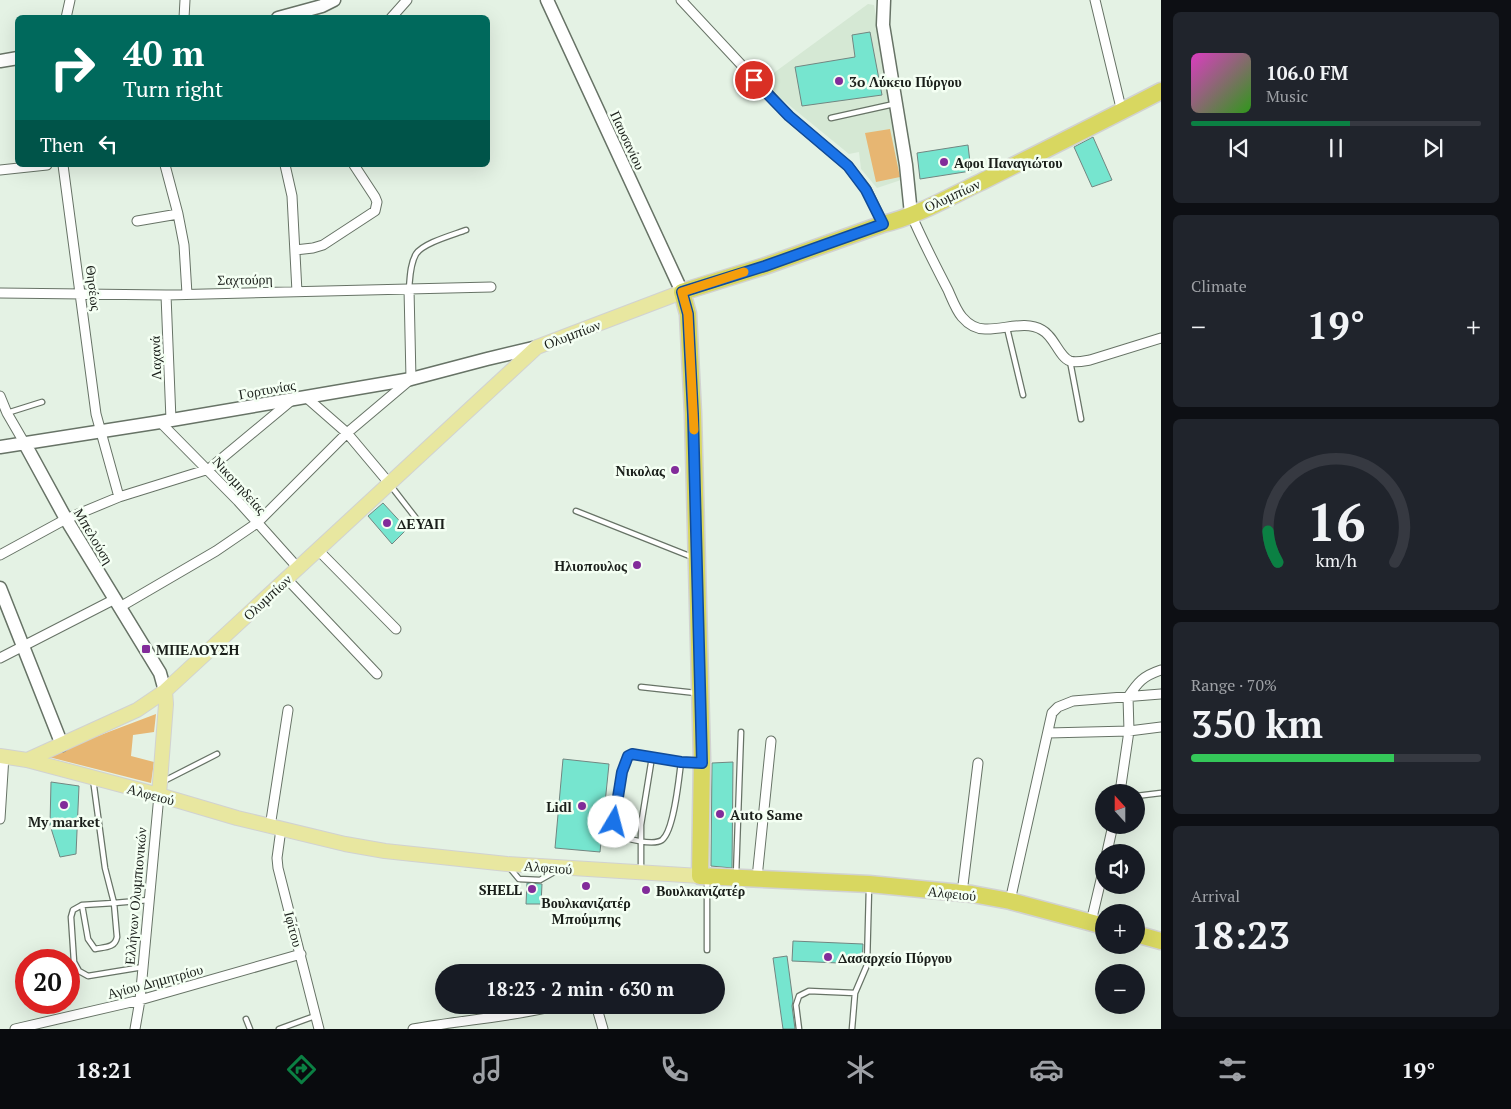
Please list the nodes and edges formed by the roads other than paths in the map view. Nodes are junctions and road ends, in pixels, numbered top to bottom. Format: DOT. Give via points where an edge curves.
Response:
graph roads {
  1 [pos="70,0"];
  2 [pos="185,0"];
  3 [pos="334,0"];
  4 [pos="407,0"];
  5 [pos="547,0"];
  6 [pos="681,0"];
  7 [pos="884,0"];
  8 [pos="1095,0"];
  9 [pos="67,15"];
  10 [pos="184,15"];
  11 [pos="289,15"];
  12 [pos="394,15"];
  13 [pos="15,58"];
  14 [pos="0,60"];
  15 [pos="1161,91"];
  16 [pos="896,104"];
  17 [pos="1122,112"];
  18 [pos="831,118"];
  19 [pos="28,167"];
  20 [pos="64,167"];
  21 [pos="166,167"];
  22 [pos="285,167"];
  23 [pos="355,167"];
  24 [pos="0,170"];
  25 [pos="178,214"];
  26 [pos="911,214"];
  27 [pos="137,221"];
  28 [pos="883,224"];
  29 [pos="466,230"];
  30 [pos="295,250"];
  31 [pos="491,287"];
  32 [pos="409,289"];
  33 [pos="296,292"];
  34 [pos="682,292"];
  35 [pos="0,294"];
  36 [pos="81,294"];
  37 [pos="187,294"];
  38 [pos="166,295"];
  39 [pos="1007,328"];
  40 [pos="1161,338"];
  41 [pos="537,347"];
  42 [pos="1070,361"];
  43 [pos="411,380"];
  44 [pos="1023,395"];
  45 [pos="0,396"];
  46 [pos="307,398"];
  47 [pos="293,400"];
  48 [pos="42,402"];
  49 [pos="8,413"];
  50 [pos="1081,419"];
  51 [pos="165,421"];
  52 [pos="100,431"];
  53 [pos="347,433"];
  54 [pos="26,444"];
  55 [pos="0,447"];
  56 [pos="208,469"];
  57 [pos="389,482"];
  58 [pos="119,497"];
  59 [pos="576,511"];
  60 [pos="66,519"];
  61 [pos="257,523"];
  62 [pos="422,526"];
  63 [pos="318,550"];
  64 [pos="0,555"];
  65 [pos="698,560"];
  66 [pos="298,568"];
  67 [pos="287,579"];
  68 [pos="0,588"];
  69 [pos="117,603"];
  70 [pos="396,629"];
  71 [pos="24,646"];
  72 [pos="0,658"];
  73 [pos="1161,670"];
  74 [pos="377,674"];
  75 [pos="641,687"];
  76 [pos="165,691"];
  77 [pos="700,694"];
  78 [pos="1161,694"];
  79 [pos="1128,697"];
  80 [pos="288,710"];
  81 [pos="1161,727"];
  82 [pos="1129,731"];
  83 [pos="741,732"];
  84 [pos="1048,733"];
  85 [pos="771,741"];
  86 [pos="62,745"];
  87 [pos="217,754"];
  88 [pos="2,756"];
  89 [pos="652,757"];
  90 [pos="27,760"];
  91 [pos="681,762"];
  92 [pos="702,763"];
  93 [pos="978,763"];
  94 [pos="93,779"];
  95 [pos="1121,784"];
  96 [pos="159,789"];
  97 [pos="1161,793"];
  98 [pos="1145,795"];
  99 [pos="0,819"];
  100 [pos="276,828"];
  101 [pos="640,841"];
  102 [pos="641,873"];
  103 [pos="704,876"];
  104 [pos="736,877"];
  105 [pos="757,878"];
  106 [pos="869,884"];
  107 [pos="962,893"];
  108 [pos="149,900"];
  109 [pos="1010,901"];
  110 [pos="114,903"];
  111 [pos="82,905"];
  112 [pos="1095,923"];
  113 [pos="1145,937"];
  114 [pos="1161,941"];
  115 [pos="707,950"];
  116 [pos="301,954"];
  117 [pos="143,967"];
  118 [pos="855,993"];
  119 [pos="140,1000"];
  120 [pos="516,1014"];
  121 [pos="599,1014"];
  122 [pos="316,1016"];
  123 [pos="246,1019"];
  124 [pos="15,1029"];
  125 [pos="135,1029"];
  126 [pos="250,1029"];
  127 [pos="279,1029"];
  128 [pos="319,1029"];
  129 [pos="413,1029"];
  130 [pos="603,1029"];
  131 [pos="799,1029"];
  132 [pos="852,1029"];
  1 -- 9 [label="street"];
  2 -- 10 [label="street"];
  3 -- 11 [label="street"];
  4 -- 12 [label="street"];
  5 -- 34 [label="street, Παυσανίου"];
  6 -- 28 [label="street" via="789,116 848,166 866,190"];
  7 -- 16 [label="street" via="883,26"];
  8 -- 17 [label="street"];
  13 -- 14 [label="street"];
  15 -- 17 [label="highway, Ολυμπίων"];
  16 -- 18 [label="lane"];
  16 -- 26 [label="street"];
  17 -- 26 [label="highway, Ολυμπίων"];
  19 -- 24 [label="street"];
  20 -- 36 [label="street, Θησέως"];
  21 -- 25 [label="street"];
  22 -- 30 [label="street" via="292,196"];
  23 -- 30 [label="street" via="375,197 375,211 323,245"];
  25 -- 27 [label="street"];
  25 -- 37 [label="street"];
  26 -- 28 [label="highway, Ολυμπίων"];
  26 -- 39 [label="street" via="962,317 976,328"];
  28 -- 34 [label="highway, Ολυμπίων"];
  29 -- 32 [label="lane" via="421,249 411,268"];
  30 -- 33 [label="street"];
  31 -- 32 [label="street, Σαχτούρη"];
  32 -- 33 [label="street, Σαχτούρη"];
  32 -- 43 [label="street"];
  33 -- 37 [label="street, Σαχτούρη"];
  34 -- 41 [label="main road, Ολυμπίων"];
  34 -- 65 [label="highway" via="688,314"];
  35 -- 36 [label="street, Σαχτούρη"];
  36 -- 38 [label="street, Σαχτούρη"];
  36 -- 52 [label="street, Θησέως"];
  37 -- 38 [label="street, Σαχτούρη"];
  38 -- 51 [label="street, Λαχανά"];
  39 -- 42 [label="street" via="1037,327"];
  39 -- 44 [label="lane"];
  40 -- 42 [label="street" via="1090,360"];
  41 -- 43 [label="street, Γορτυνίας"];
  41 -- 57 [label="main road, Ολυμπίων"];
  42 -- 50 [label="lane"];
  43 -- 46 [label="street, Γορτυνίας"];
  43 -- 53 [label="street"];
  45 -- 49 [label="street, Μπελούση"];
  46 -- 47 [label="street, Γορτυνίας"];
  46 -- 53 [label="street"];
  47 -- 51 [label="street, Γορτυνίας"];
  47 -- 56 [label="street"];
  48 -- 49 [label="lane"];
  49 -- 54 [label="street, Μπελούση"];
  51 -- 52 [label="street, Γορτυνίας"];
  51 -- 56 [label="street, Νικομηδείας"];
  52 -- 54 [label="street, Γορτυνίας"];
  52 -- 58 [label="street, Θησέως"];
  53 -- 57 [label="street"];
  53 -- 61 [label="street"];
  54 -- 55 [label="street, Γορτυνίας"];
  54 -- 60 [label="street, Μπελούση"];
  56 -- 58 [label="street"];
  56 -- 61 [label="street, Νικομηδείας"];
  57 -- 62 [label="lane"];
  57 -- 63 [label="main road, Ολυμπίων"];
  58 -- 60 [label="street"];
  59 -- 65 [label="lane"];
  60 -- 64 [label="street"];
  60 -- 69 [label="street, Μπελούση"];
  61 -- 66 [label="street, Νικομηδείας"];
  61 -- 69 [label="street" via="216,551"];
  63 -- 66 [label="main road, Ολυμπίων"];
  63 -- 70 [label="street"];
  65 -- 77 [label="highway"];
  66 -- 67 [label="main road, Ολυμπίων"];
  67 -- 74 [label="street"];
  67 -- 76 [label="main road, Ολυμπίων"];
  68 -- 71 [label="street"];
  69 -- 71 [label="street"];
  69 -- 76 [label="street, Μπελούση" via="160,673"];
  71 -- 72 [label="street"];
  71 -- 86 [label="street"];
  73 -- 79 [label="street" via="1141,679"];
  75 -- 77 [label="lane"];
  76 -- 86 [label="main road, Ολυμπίων" via="137,710"];
  76 -- 96 [label="main road"];
  77 -- 92 [label="highway"];
  78 -- 79 [label="street"];
  79 -- 82 [label="street"];
  79 -- 84 [label="street" via="1058,706 1052,713"];
  80 -- 100 [label="street, Ιφίτου"];
  81 -- 82 [label="street"];
  82 -- 84 [label="street"];
  82 -- 95 [label="street"];
  83 -- 104 [label="lane"];
  84 -- 109 [label="street"];
  85 -- 105 [label="street"];
  86 -- 90 [label="main road, Ολυμπίων"];
  87 -- 96 [label="lane"];
  88 -- 90 [label="main road, Αλφειού"];
  88 -- 99 [label="street"];
  89 -- 91 [label="lane"];
  89 -- 101 [label="lane"];
  89 -- 101 [label="lane" via="632,754 625,760 616,814 617,834"];
  90 -- 94 [label="main road, Αλφειού"];
  91 -- 92 [label="lane"];
  91 -- 101 [label="lane" via="670,828 663,839"];
  92 -- 103 [label="highway"];
  93 -- 107 [label="street"];
  94 -- 96 [label="main road, Αλφειού"];
  94 -- 110 [label="lane"];
  96 -- 100 [label="main road, Αλφειού"];
  96 -- 108 [label="street, Ελλήνων Ολυμπιονικών"];
  97 -- 98 [label="lane"];
  100 -- 102 [label="main road, Αλφειού" via="385,850 507,864"];
  100 -- 116 [label="street, Ιφίτου" via="278,868"];
  101 -- 102 [label="lane"];
  102 -- 103 [label="main road, Αλφειού"];
  103 -- 104 [label="highway, Αλφειού"];
  103 -- 115 [label="lane"];
  104 -- 105 [label="highway, Αλφειού"];
  105 -- 106 [label="highway, Αλφειού"];
  106 -- 107 [label="highway, Αλφειού"];
  106 -- 118 [label="lane" via="867,965"];
  107 -- 109 [label="highway, Αλφειού"];
  108 -- 110 [label="lane"];
  108 -- 117 [label="street, Ελλήνων Ολυμπιονικών"];
  109 -- 112 [label="highway, Αλφειού"];
  110 -- 111 [label="lane"];
  110 -- 111 [label="lane" via="116,941 111,946 95,949 88,939"];
  111 -- 117 [label="lane" via="72,910 71,917 74,962 79,971 88,976"];
  113 -- 114 [label="highway"];
  116 -- 119 [label="street, Αγίου Δημητρίου"];
  116 -- 122 [label="street, Ιφίτου"];
  117 -- 119 [label="street, Ελλήνων Ολυμπιονικών"];
  118 -- 131 [label="lane" via="809,991 799,996 796,1005"];
  118 -- 132 [label="lane"];
  119 -- 124 [label="street, Αγίου Δημητρίου"];
  119 -- 125 [label="street, Ελλήνων Ολυμπιονικών"];
  120 -- 129 [label="street"];
  121 -- 130 [label="street"];
  122 -- 127 [label="lane"];
  122 -- 128 [label="street, Ιφίτου"];
  123 -- 126 [label="lane"];
}
